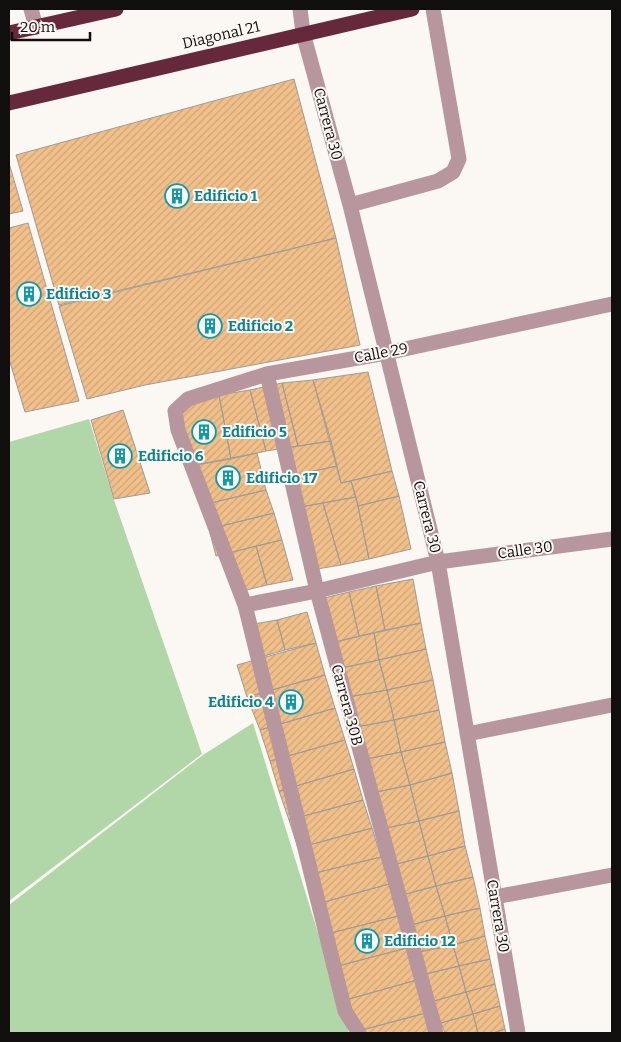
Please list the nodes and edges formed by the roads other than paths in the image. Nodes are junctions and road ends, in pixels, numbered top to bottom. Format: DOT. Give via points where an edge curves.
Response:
graph roads {
  1 [pos="32,9"];
  2 [pos="116,9"];
  3 [pos="300,9"];
  4 [pos="412,9"];
  5 [pos="433,9"];
  6 [pos="36,27"];
  7 [pos="9,33"];
  8 [pos="303,33"];
  9 [pos="9,103"];
  10 [pos="350,205"];
  11 [pos="612,304"];
  12 [pos="386,352"];
  13 [pos="267,374"];
  14 [pos="612,539"];
  15 [pos="438,562"];
  16 [pos="317,591"];
  17 [pos="245,605"];
  18 [pos="612,705"];
  19 [pos="467,734"];
  20 [pos="612,875"];
  21 [pos="495,897"];
  22 [pos="359,1033"];
  23 [pos="436,1033"];
  24 [pos="518,1033"];
  1 -- 6 [label="street"];
  2 -- 6 [label="highway"];
  3 -- 8 [label="street, Carrera 30"];
  4 -- 8 [label="highway, Diagonal 21"];
  5 -- 10 [label="street" via="459,159 453,172 438,181"];
  6 -- 7 [label="highway"];
  8 -- 9 [label="highway, Diagonal 21"];
  8 -- 10 [label="street, Carrera 30"];
  10 -- 12 [label="street, Carrera 30"];
  11 -- 12 [label="street, Calle 29"];
  12 -- 13 [label="street, Calle 29"];
  12 -- 15 [label="street, Carrera 30"];
  13 -- 16 [label="street, Carrera 30B"];
  13 -- 17 [label="street, Calle 29" via="188,399 175,412 178,430"];
  14 -- 15 [label="street, Calle 30"];
  15 -- 16 [label="street, Calle 30"];
  15 -- 19 [label="street, Carrera 30"];
  16 -- 17 [label="street, Calle 30"];
  16 -- 23 [label="street, Carrera 30B"];
  17 -- 22 [label="street" via="345,1011"];
  18 -- 19 [label="street"];
  19 -- 21 [label="street, Carrera 30"];
  20 -- 21 [label="street"];
  21 -- 24 [label="street, Carrera 30"];
}
